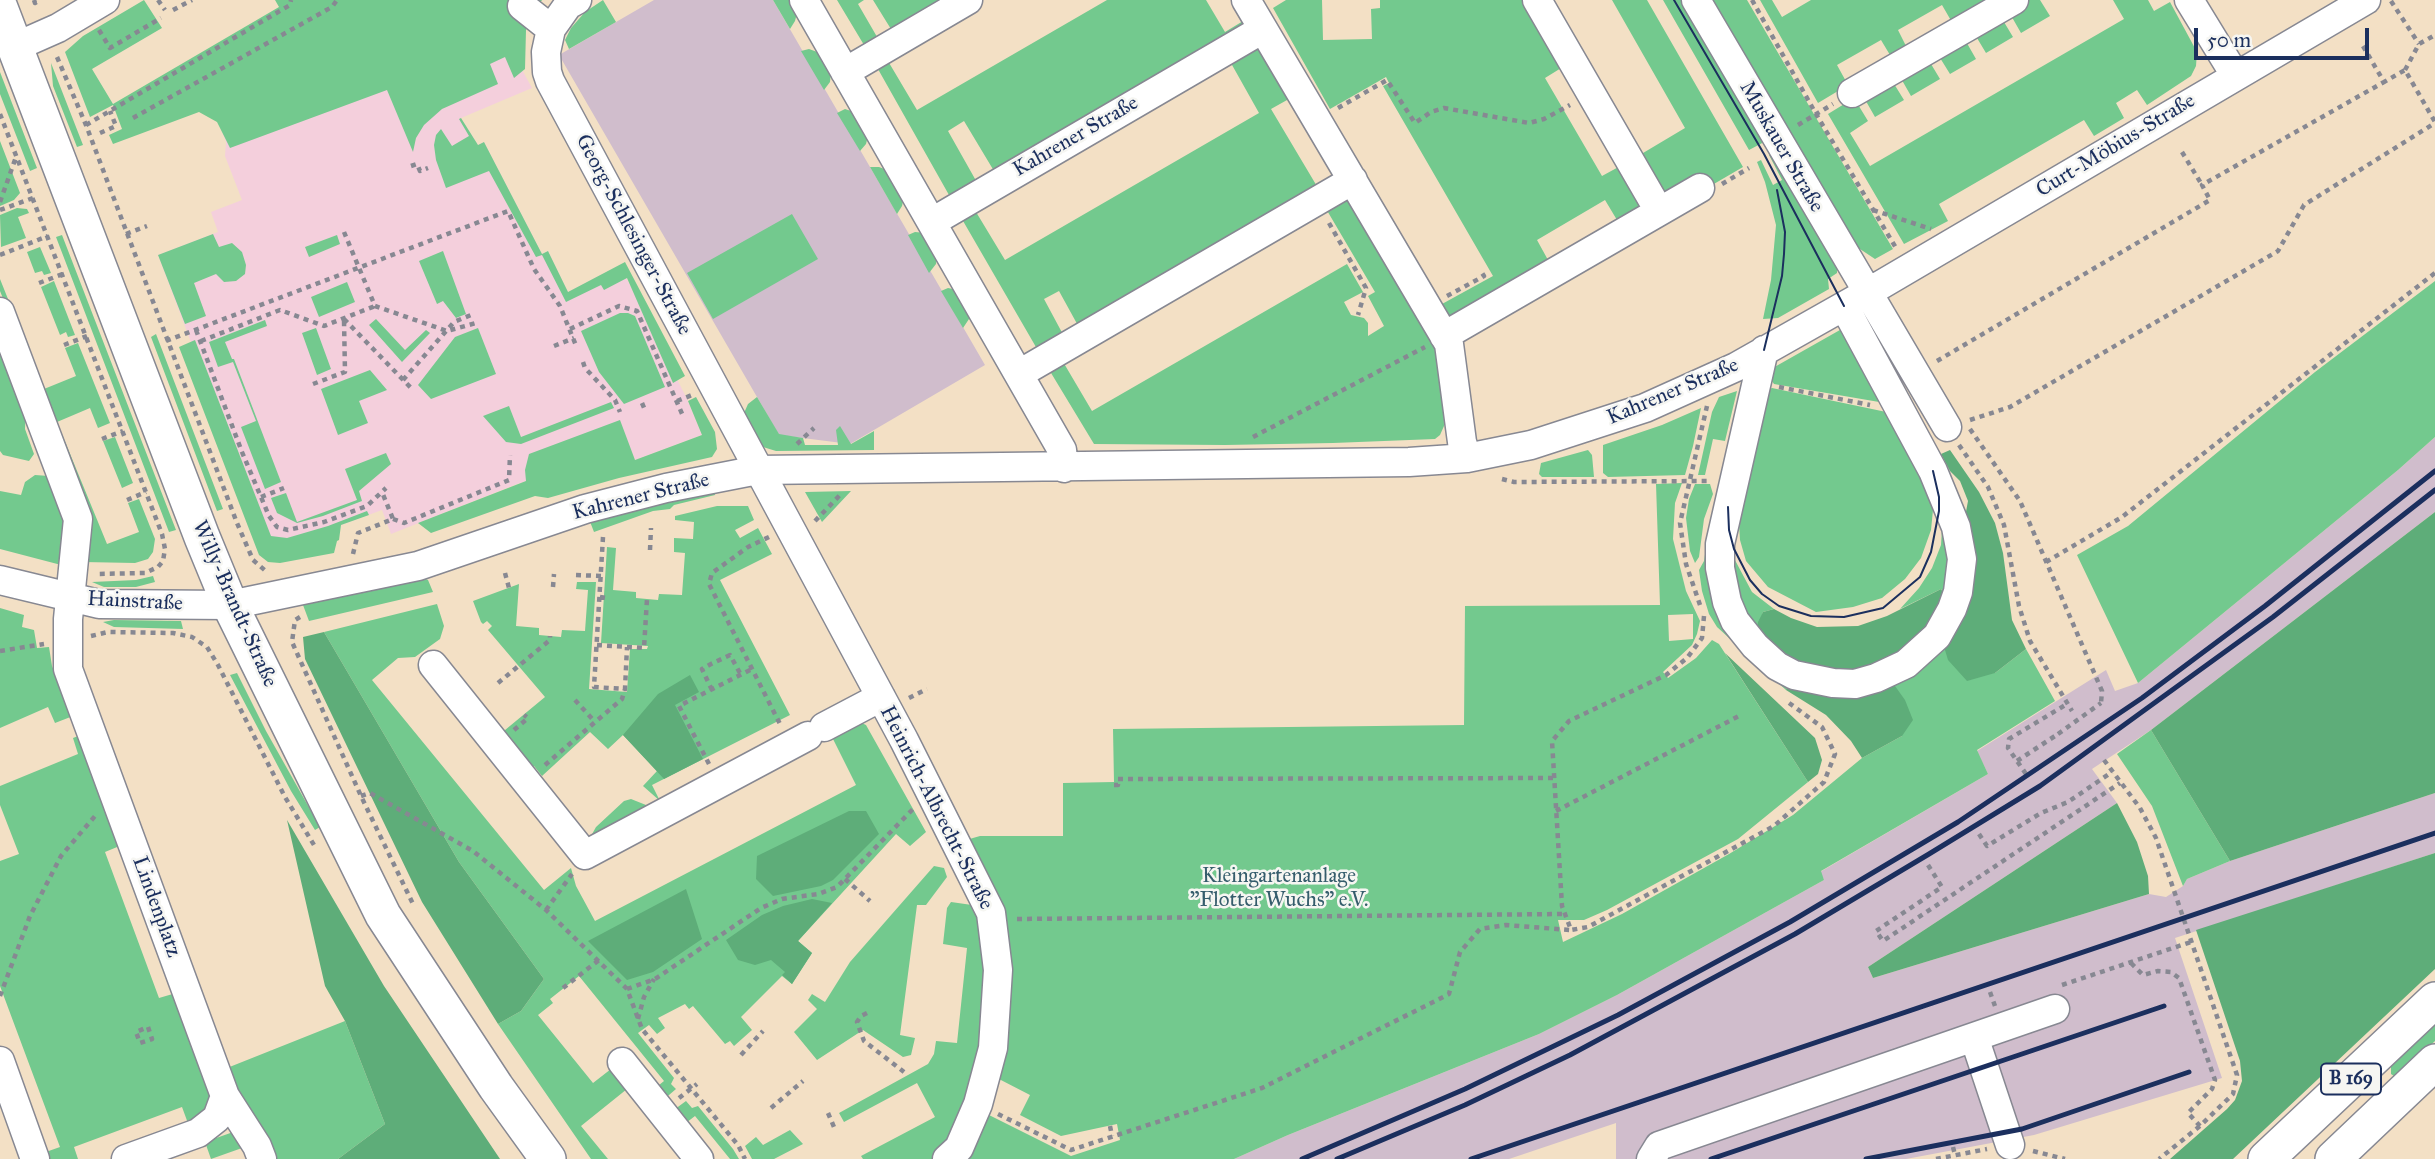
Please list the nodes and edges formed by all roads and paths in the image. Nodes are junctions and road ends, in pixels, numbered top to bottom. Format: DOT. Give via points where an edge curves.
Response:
graph roads {
  1 [pos="158,0"];
  2 [pos="192,0"];
  3 [pos="291,0"];
  4 [pos="337,0"];
  5 [pos="577,0"];
  6 [pos="804,0"];
  7 [pos="968,0"];
  8 [pos="1537,0"];
  9 [pos="1696,0"];
  10 [pos="1752,0"];
  11 [pos="2014,0"];
  12 [pos="2189,0"];
  13 [pos="2366,0"];
  14 [pos="2390,0"];
  15 [pos="522,6"];
  16 [pos="0,8"];
  17 [pos="165,10"];
  18 [pos="173,10"];
  19 [pos="101,12"];
  20 [pos="1255,15"];
  21 [pos="161,18"];
  22 [pos="551,29"];
  23 [pos="2435,35"];
  24 [pos="2419,44"];
  25 [pos="2363,46"];
  26 [pos="15,47"];
  27 [pos="57,57"];
  28 [pos="2405,70"];
  29 [pos="845,72"];
  30 [pos="2235,75"];
  31 [pos="2384,82"];
  32 [pos="1591,93"];
  33 [pos="1852,93"];
  34 [pos="110,111"];
  35 [pos="0,114"];
  36 [pos="1328,114"];
  37 [pos="1816,114"];
  38 [pos="133,118"];
  39 [pos="2435,123"];
  40 [pos="86,125"];
  41 [pos="1791,130"];
  42 [pos="100,133"];
  43 [pos="2182,152"];
  44 [pos="16,155"];
  45 [pos="411,166"];
  46 [pos="428,168"];
  47 [pos="1353,180"];
  48 [pos="2203,185"];
  49 [pos="1700,188"];
  50 [pos="33,198"];
  51 [pos="1316,201"];
  52 [pos="0,202"];
  53 [pos="0,210"];
  54 [pos="1873,210"];
  55 [pos="1659,211"];
  56 [pos="932,222"];
  57 [pos="147,226"];
  58 [pos="1935,230"];
  59 [pos="344,232"];
  60 [pos="127,234"];
  61 [pos="48,236"];
  62 [pos="1898,251"];
  63 [pos="0,255"];
  64 [pos="359,267"];
  65 [pos="1482,273"];
  66 [pos="2435,273"];
  67 [pos="63,274"];
  68 [pos="39,283"];
  69 [pos="276,299"];
  70 [pos="1856,299"];
  71 [pos="1437,302"];
  72 [pos="375,306"];
  73 [pos="280,310"];
  74 [pos="0,312"];
  75 [pos="471,315"];
  76 [pos="1358,315"];
  77 [pos="344,319"];
  78 [pos="476,323"];
  79 [pos="570,329"];
  80 [pos="197,330"];
  81 [pos="447,331"];
  82 [pos="86,336"];
  83 [pos="1444,336"];
  84 [pos="573,338"];
  85 [pos="166,341"];
  86 [pos="201,341"];
  87 [pos="64,345"];
  88 [pos="554,346"];
  89 [pos="577,348"];
  90 [pos="1764,350"];
  91 [pos="583,362"];
  92 [pos="1915,373"];
  93 [pos="1019,374"];
  94 [pos="1715,378"];
  95 [pos="403,380"];
  96 [pos="1756,383"];
  97 [pos="313,384"];
  98 [pos="413,390"];
  99 [pos="683,398"];
  100 [pos="677,401"];
  101 [pos="642,403"];
  102 [pos="645,410"];
  103 [pos="1900,410"];
  104 [pos="620,412"];
  105 [pos="683,416"];
  106 [pos="1947,427"];
  107 [pos="814,428"];
  108 [pos="123,431"];
  109 [pos="102,439"];
  110 [pos="1243,442"];
  111 [pos="790,450"];
  112 [pos="510,455"];
  113 [pos="1467,458"];
  114 [pos="1064,468"];
  115 [pos="758,470"];
  116 [pos="1502,479"];
  117 [pos="1689,480"];
  118 [pos="1712,481"];
  119 [pos="847,487"];
  120 [pos="284,488"];
  121 [pos="146,492"];
  122 [pos="261,497"];
  123 [pos="127,500"];
  124 [pos="393,519"];
  125 [pos="815,521"];
  126 [pos="651,528"];
  127 [pos="769,536"];
  128 [pos="603,537"];
  129 [pos="650,550"];
  130 [pos="352,558"];
  131 [pos="2046,562"];
  132 [pos="268,573"];
  133 [pos="505,573"];
  134 [pos="95,574"];
  135 [pos="554,574"];
  136 [pos="576,575"];
  137 [pos="601,576"];
  138 [pos="0,580"];
  139 [pos="553,587"];
  140 [pos="509,588"];
  141 [pos="69,597"];
  142 [pos="600,597"];
  143 [pos="607,598"];
  144 [pos="647,599"];
  145 [pos="230,605"];
  146 [pos="1704,618"];
  147 [pos="295,620"];
  148 [pos="1713,627"];
  149 [pos="108,632"];
  150 [pos="550,636"];
  151 [pos="595,643"];
  152 [pos="627,647"];
  153 [pos="433,664"];
  154 [pos="752,669"];
  155 [pos="741,675"];
  156 [pos="498,683"];
  157 [pos="625,689"];
  158 [pos="927,689"];
  159 [pos="712,690"];
  160 [pos="1776,690"];
  161 [pos="881,697"];
  162 [pos="912,697"];
  163 [pos="575,700"];
  164 [pos="2067,704"];
  165 [pos="2072,711"];
  166 [pos="1739,716"];
  167 [pos="779,721"];
  168 [pos="595,722"];
  169 [pos="2104,760"];
  170 [pos="2017,761"];
  171 [pos="538,771"];
  172 [pos="2112,772"];
  173 [pos="2026,774"];
  174 [pos="1554,778"];
  175 [pos="719,783"];
  176 [pos="2120,783"];
  177 [pos="1114,786"];
  178 [pos="114,794"];
  179 [pos="361,796"];
  180 [pos="916,806"];
  181 [pos="1556,811"];
  182 [pos="307,833"];
  183 [pos="1979,834"];
  184 [pos="579,864"];
  185 [pos="1928,865"];
  186 [pos="845,879"];
  187 [pos="870,901"];
  188 [pos="413,905"];
  189 [pos="546,909"];
  190 [pos="1565,914"];
  191 [pos="1022,920"];
  192 [pos="1571,930"];
  193 [pos="2191,942"];
  194 [pos="598,960"];
  195 [pos="655,979"];
  196 [pos="563,988"];
  197 [pos="627,989"];
  198 [pos="0,996"];
  199 [pos="2435,1000"];
  200 [pos="2055,1009"];
  201 [pos="867,1013"];
  202 [pos="638,1021"];
  203 [pos="763,1031"];
  204 [pos="1974,1038"];
  205 [pos="741,1055"];
  206 [pos="0,1061"];
  207 [pos="622,1062"];
  208 [pos="2435,1062"];
  209 [pos="904,1072"];
  210 [pos="803,1080"];
  211 [pos="697,1084"];
  212 [pos="690,1089"];
  213 [pos="225,1096"];
  214 [pos="978,1104"];
  215 [pos="771,1108"];
  216 [pos="828,1114"];
  217 [pos="1110,1125"];
  218 [pos="2200,1126"];
  219 [pos="834,1127"];
  220 [pos="1112,1136"];
  221 [pos="2010,1144"];
  222 [pos="1954,1147"];
  223 [pos="35,1159"];
  224 [pos="126,1159"];
  225 [pos="262,1159"];
  226 [pos="548,1159"];
  227 [pos="699,1159"];
  228 [pos="745,1159"];
  229 [pos="947,1159"];
  230 [pos="1651,1159"];
  231 [pos="1936,1159"];
  232 [pos="2160,1159"];
  233 [pos="2266,1159"];
  234 [pos="2333,1159"];
  1 -- 17 [label="path"];
  2 -- 18 [label="path"];
  3 -- 34 [label="path" via="290,5"];
  4 -- 38 [label="path" via="332,7"];
  5 -- 22 [label="street"];
  6 -- 29 [label="street"];
  7 -- 29 [label="street"];
  8 -- 32 [label="street"];
  9 -- 70 [label="street, Muskauer Straße"];
  10 -- 37 [label="path"];
  11 -- 33 [label="street"];
  12 -- 30 [label="street"];
  13 -- 30 [label="street, Curt-Möbius-Straße"];
  14 -- 24 [label="path"];
  15 -- 22 [label="street"];
  16 -- 26 [label="main road, Willy-Brandt-Straße"];
  19 -- 21 [label="path" via="110,48"];
  19 -- 26 [label="street"];
  20 -- 47 [label="street, Kahrener Straße"];
  20 -- 56 [label="street, Kahrener Straße"];
  22 -- 115 [label="street, Georg-Schlesinger-Straße" via="546,52 550,81"];
  23 -- 24 [label="path"];
  24 -- 28 [label="path"];
  25 -- 31 [label="path"];
  26 -- 145 [label="main road, Willy-Brandt-Straße"];
  27 -- 40 [label="path"];
  28 -- 31 [label="path"];
  28 -- 39 [label="path"];
  29 -- 56 [label="street"];
  30 -- 70 [label="street, Curt-Möbius-Straße"];
  31 -- 48 [label="path"];
  32 -- 36 [label="path" via="1529,123 1444,108 1415,122 1387,80"];
  32 -- 55 [label="street"];
  34 -- 40 [label="path"];
  34 -- 42 [label="path" via="116,126"];
  35 -- 44 [label="path"];
  37 -- 41 [label="path"];
  37 -- 54 [label="path"];
  39 -- 131 [label="path" via="2304,205 2278,251 2011,407 1965,421 2020,500"];
  40 -- 60 [label="path"];
  43 -- 48 [label="path"];
  44 -- 50 [label="path"];
  44 -- 52 [label="path"];
  45 -- 46 [label="path" via="417,164 419,171"];
  47 -- 51 [label="street"];
  47 -- 83 [label="street, Kahrener Straße"];
  48 -- 92 [label="path" via="2210,200"];
  49 -- 55 [label="street"];
  50 -- 53 [label="path"];
  50 -- 61 [label="path"];
  51 -- 76 [label="path" via="1366,288"];
  51 -- 93 [label="street"];
  54 -- 58 [label="path"];
  54 -- 62 [label="path"];
  55 -- 83 [label="street"];
  56 -- 93 [label="street"];
  57 -- 60 [label="path"];
  59 -- 64 [label="path"];
  60 -- 85 [label="path"];
  61 -- 63 [label="path"];
  61 -- 67 [label="path"];
  64 -- 69 [label="path"];
  64 -- 72 [label="path"];
  64 -- 79 [label="path" via="508,211 534,269"];
  65 -- 71 [label="path"];
  66 -- 131 [label="path" via="2122,517"];
  67 -- 68 [label="path"];
  67 -- 82 [label="path"];
  69 -- 73 [label="path"];
  69 -- 80 [label="path"];
  70 -- 90 [label="street, Kahrener Straße"];
  70 -- 92 [label="street"];
  70 -- 103 [label="street"];
  72 -- 77 [label="path"];
  72 -- 81 [label="path"];
  73 -- 77 [label="path" via="324,326"];
  73 -- 86 [label="path"];
  74 -- 141 [label="street, Lindenplatz" via="78,519"];
  75 -- 81 [label="path" via="454,322"];
  77 -- 95 [label="path"];
  77 -- 97 [label="path" via="345,372"];
  78 -- 81 [label="path"];
  79 -- 84 [label="path"];
  79 -- 100 [label="path" via="619,306 637,311"];
  80 -- 85 [label="path"];
  80 -- 86 [label="path"];
  81 -- 95 [label="path"];
  82 -- 87 [label="path"];
  82 -- 108 [label="path"];
  83 -- 110 [label="path"];
  83 -- 113 [label="street, Kahrener Straße"];
  84 -- 88 [label="path"];
  84 -- 89 [label="path"];
  85 -- 132 [label="path" via="253,560"];
  86 -- 122 [label="path"];
  90 -- 94 [label="street, Kahrener Straße"];
  90 -- 96 [label="street"];
  91 -- 104 [label="path"];
  92 -- 106 [label="street"];
  93 -- 114 [label="street" via="1062,450"];
  94 -- 113 [label="street, Kahrener Straße" via="1594,426"];
  94 -- 117 [label="path"];
  95 -- 98 [label="path"];
  96 -- 103 [label="path"];
  96 -- 103 [label="street" via="1720,544 1723,588 1735,621 1755,646 1777,666 1813,680 1855,684 1906,664 1937,636 1958,592 1962,559 1956,527"];
  99 -- 100 [label="path"];
  100 -- 105 [label="path"];
  101 -- 102 [label="path"];
  106 -- 164 [label="path" via="1988,487 1999,512 2030,641"];
  107 -- 111 [label="path"];
  108 -- 109 [label="path"];
  108 -- 121 [label="path"];
  112 -- 124 [label="path" via="509,480 404,523"];
  113 -- 114 [label="street, Kahrener Straße"];
  114 -- 115 [label="street, Kahrener Straße"];
  115 -- 145 [label="street, Kahrener Straße" via="585,509 418,566"];
  115 -- 161 [label="street, Heinrich-Albrecht-Straße"];
  116 -- 117 [label="path"];
  117 -- 118 [label="path"];
  117 -- 146 [label="path" via="1680,523 1686,564"];
  119 -- 125 [label="path"];
  120 -- 122 [label="path"];
  121 -- 123 [label="path"];
  121 -- 134 [label="path" via="162,534 163,561 145,573"];
  122 -- 124 [label="path" via="277,527 288,530 367,506 384,490"];
  124 -- 130 [label="path" via="358,533"];
  126 -- 129 [label="path"];
  127 -- 154 [label="path" via="712,573 709,584"];
  128 -- 137 [label="path"];
  131 -- 170 [label="path, bridge" via="2102,691 2101,703"];
  133 -- 140 [label="path"];
  135 -- 139 [label="path"];
  136 -- 137 [label="path"];
  137 -- 142 [label="path"];
  138 -- 141 [label="street, Hainstraße"];
  141 -- 145 [label="street, Hainstraße" via="99,604"];
  141 -- 178 [label="street, Lindenplatz" via="68,669"];
  142 -- 143 [label="path"];
  142 -- 151 [label="path"];
  144 -- 152 [label="path" via="644,648"];
  145 -- 226 [label="main road, Willy-Brandt-Straße" via="383,915"];
  146 -- 148 [label="path"];
  146 -- 174 [label="path" via="1702,638 1666,675 1569,721 1552,741"];
  147 -- 179 [label="path" via="292,642"];
  149 -- 182 [label="path" via="173,633 192,637 207,648"];
  150 -- 156 [label="path"];
  151 -- 152 [label="path"];
  151 -- 157 [label="path" via="594,687"];
  152 -- 157 [label="path"];
  153 -- 175 [label="street, Heinrich-Albrecht-Straße" via="585,855"];
  154 -- 155 [label="path"];
  154 -- 167 [label="path"];
  155 -- 159 [label="path"];
  155 -- 159 [label="path" via="730,655 721,659 702,669"];
  157 -- 168 [label="path" via="622,699"];
  158 -- 162 [label="path"];
  159 -- 175 [label="path" via="679,706"];
  160 -- 192 [label="path" via="1822,727 1835,754 1824,782 1774,826 1588,927"];
  161 -- 175 [label="street, Heinrich-Albrecht-Straße"];
  161 -- 214 [label="street, Heinrich-Albrecht-Straße" via="990,914 999,970 993,1048"];
  163 -- 168 [label="path"];
  164 -- 165 [label="path"];
  164 -- 170 [label="path" via="2009,739 2008,748"];
  166 -- 181 [label="path"];
  168 -- 171 [label="path"];
  169 -- 172 [label="path"];
  170 -- 173 [label="path"];
  172 -- 176 [label="path"];
  172 -- 183 [label="path" via="1987,846"];
  174 -- 177 [label="path" via="1118,779"];
  174 -- 181 [label="path"];
  176 -- 185 [label="path" via="1883,941 1876,931 1942,887"];
  176 -- 193 [label="path" via="2156,838"];
  178 -- 198 [label="path" via="61,856 30,916"];
  178 -- 213 [label="street, Lindenplatz"];
  179 -- 188 [label="path"];
  179 -- 189 [label="path" via="370,793 473,851"];
  180 -- 186 [label="path"];
  181 -- 190 [label="path"];
  184 -- 189 [label="path"];
  186 -- 187 [label="path"];
  186 -- 195 [label="path" via="818,894 761,908"];
  189 -- 194 [label="path"];
  190 -- 191 [label="path"];
  190 -- 192 [label="path"];
  192 -- 220 [label="path" via="1506,925 1480,929 1460,952 1449,994 1262,1087"];
  193 -- 218 [label="path" via="2237,1075 2233,1094"];
  193 -- 218 [label="path" via="2131,963 2143,975 2171,972 2179,978 2214,1080 2212,1089 2188,1114"];
  194 -- 196 [label="path"];
  194 -- 197 [label="path"];
  195 -- 197 [label="path"];
  195 -- 202 [label="path"];
  197 -- 202 [label="path"];
  199 -- 233 [label="main road, B 169"];
  200 -- 204 [label="street"];
  201 -- 209 [label="path" via="858,1022 864,1041"];
  202 -- 212 [label="path"];
  203 -- 205 [label="path"];
  204 -- 221 [label="street"];
  204 -- 230 [label="street" via="1659,1146"];
  206 -- 223 [label="street"];
  207 -- 227 [label="street"];
  208 -- 234 [label="main road, B 169"];
  210 -- 215 [label="path"];
  211 -- 212 [label="path"];
  212 -- 228 [label="path"];
  213 -- 224 [label="street" via="217,1118 198,1133"];
  213 -- 225 [label="street, Lindenplatz"];
  214 -- 220 [label="path" via="1071,1150"];
  214 -- 229 [label="street, Heinrich-Albrecht-Straße" via="959,1148"];
  216 -- 219 [label="path"];
  217 -- 220 [label="path"];
  218 -- 232 [label="path"];
  222 -- 231 [label="path" via="1952,1156"];
}
